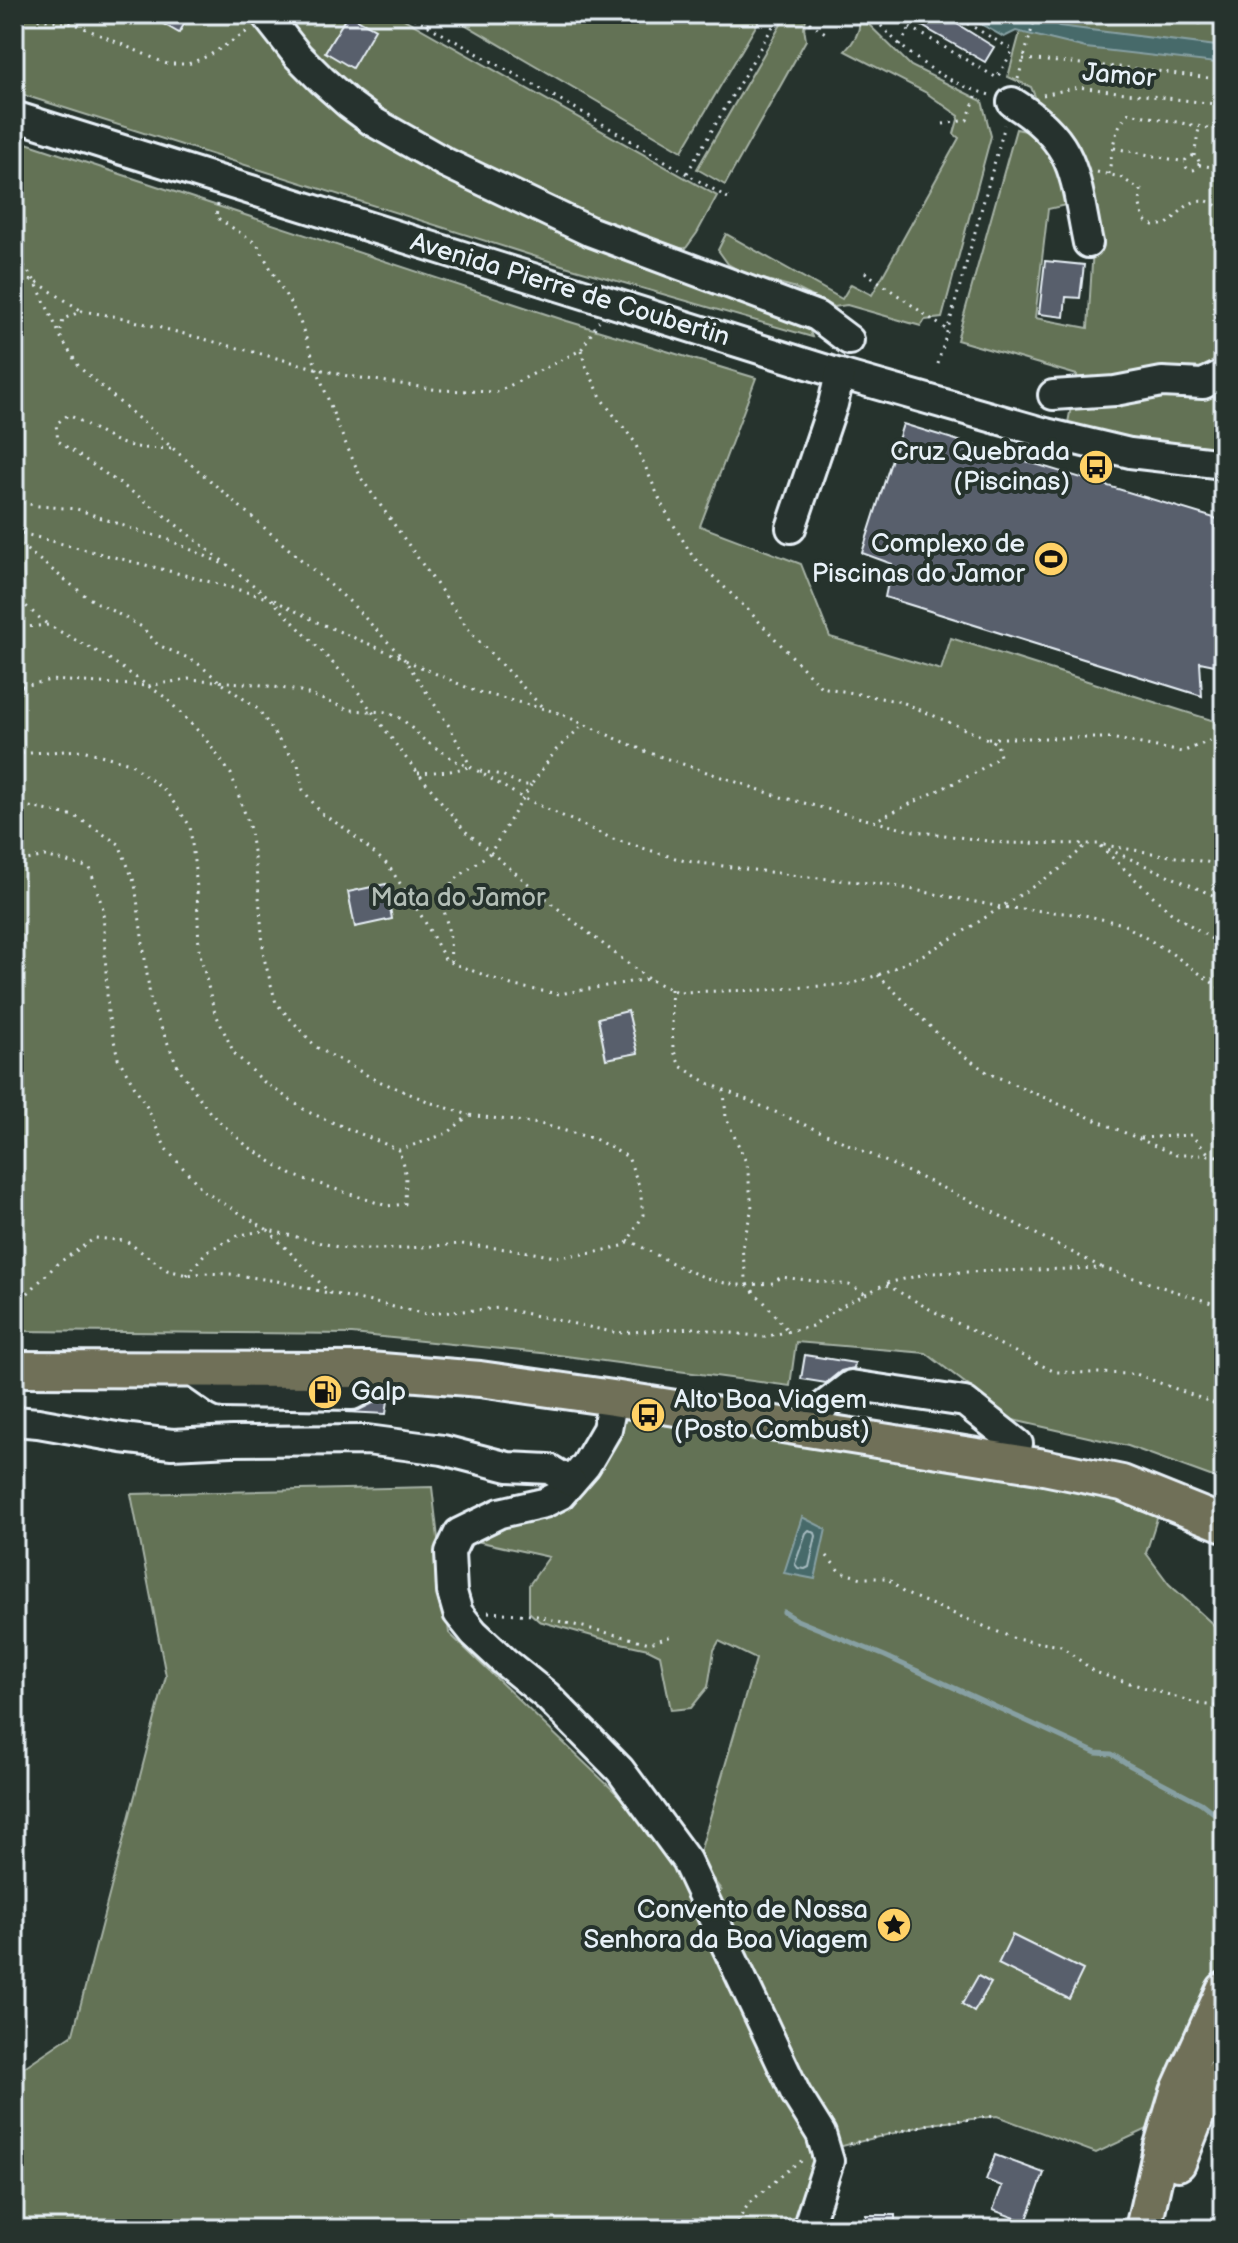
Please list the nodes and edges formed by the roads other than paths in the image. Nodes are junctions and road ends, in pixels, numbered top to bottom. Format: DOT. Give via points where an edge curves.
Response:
graph roads {
  1 [pos="266,16"];
  2 [pos="1012,102"];
  3 [pos="14,116"];
  4 [pos="1088,243"];
  5 [pos="849,340"];
  6 [pos="840,374"];
  7 [pos="1224,374"];
  8 [pos="1053,395"];
  9 [pos="1130,453"];
  10 [pos="1224,464"];
  11 [pos="1224,484"];
  12 [pos="791,528"];
  13 [pos="14,1351"];
  14 [pos="14,1369"];
  15 [pos="613,1398"];
  16 [pos="14,1421"];
  17 [pos="571,1482"];
  18 [pos="1224,1502"];
  19 [pos="1224,1524"];
  20 [pos="1224,1990"];
  21 [pos="1224,2039"];
  22 [pos="1224,2073"];
  23 [pos="1161,2149"];
  24 [pos="807,2229"];
  25 [pos="1143,2229"];
  26 [pos="1162,2229"];
  1 -- 5 [label="street" via="322,80 397,136 589,231 817,316"];
  2 -- 4 [label="street" via="1040,122 1066,152"];
  3 -- 6 [label="street, Avenida Pierre de Coubertin"];
  6 -- 9 [label="street, Avenida Pierre de Coubertin"];
  6 -- 12 [label="street"];
  7 -- 8 [label="street" via="1203,384 1162,382"];
  9 -- 10 [label="street, Avenida Pierre de Coubertin"];
  9 -- 11 [label="street, Avenida Pierre de Coubertin" via="1191,478"];
  13 -- 18 [label="main road" via="383,1352 478,1361 1018,1444 1128,1466"];
  14 -- 15 [label="main road" via="369,1370"];
  15 -- 17 [label="street" via="607,1429"];
  15 -- 19 [label="main road" via="1122,1483"];
  16 -- 17 [label="street" via="172,1444 367,1440 443,1450 508,1467 549,1469"];
  17 -- 24 [label="street" via="544,1503 500,1513 459,1533 450,1552 458,1613 620,1770 686,1860 796,2094 821,2134 829,2161"];
  20 -- 23 [label="main road" via="1178,2092"];
  21 -- 23 [label="main road" via="1199,2073"];
  22 -- 26 [label="main road" via="1198,2112 1179,2158"];
  23 -- 25 [label="main road"];
}
